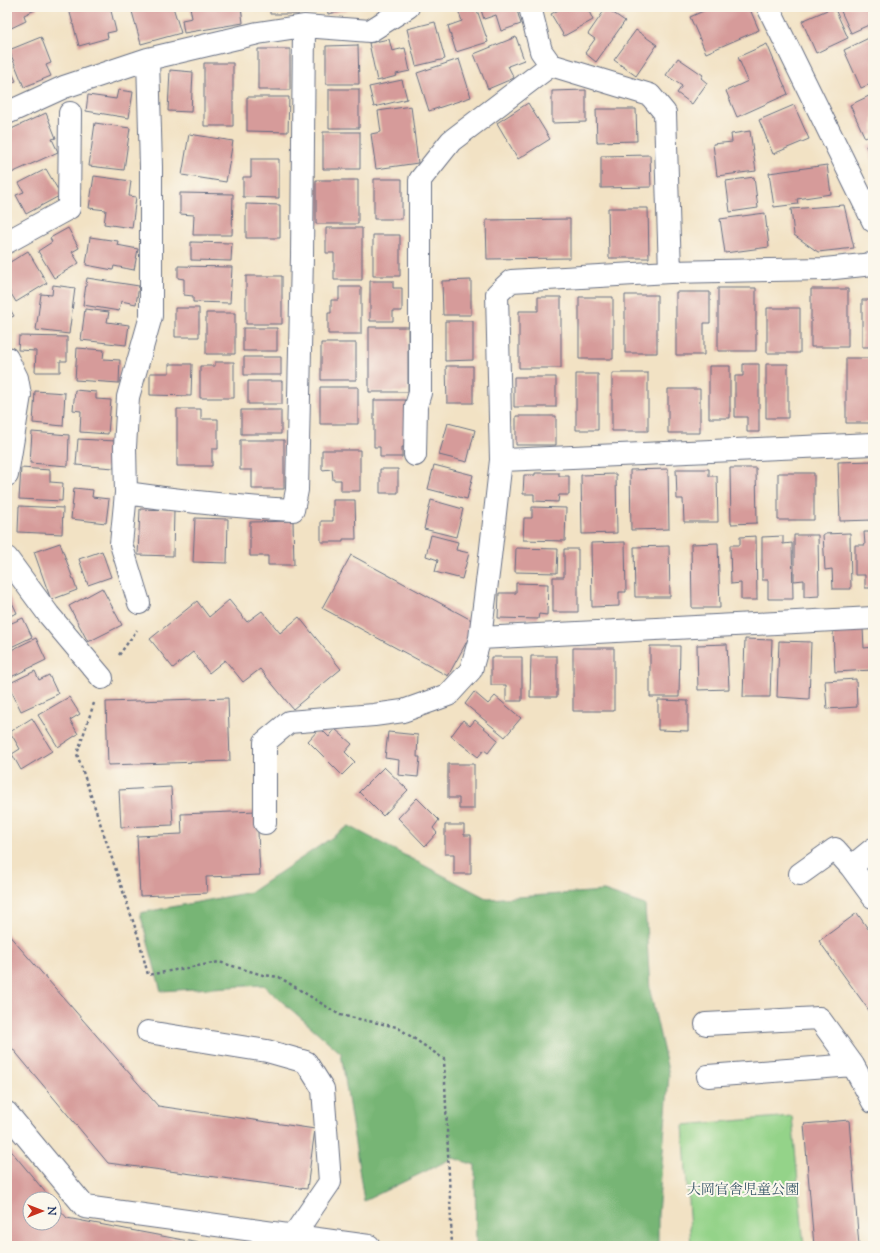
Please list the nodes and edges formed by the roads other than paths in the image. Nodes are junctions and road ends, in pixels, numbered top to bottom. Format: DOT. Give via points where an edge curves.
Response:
graph roads {
  1 [pos="408,7"];
  2 [pos="530,7"];
  3 [pos="768,7"];
  4 [pos="304,26"];
  5 [pos="148,59"];
  6 [pos="551,65"];
  7 [pos="70,112"];
  8 [pos="7,113"];
  9 [pos="873,221"];
  10 [pos="7,242"];
  11 [pos="873,264"];
  12 [pos="670,272"];
  13 [pos="7,358"];
  14 [pos="873,444"];
  15 [pos="414,455"];
  16 [pos="501,460"];
  17 [pos="8,469"];
  18 [pos="126,493"];
  19 [pos="7,558"];
  20 [pos="139,603"];
  21 [pos="873,618"];
  22 [pos="480,638"];
  23 [pos="102,678"];
  24 [pos="265,823"];
  25 [pos="873,849"];
  26 [pos="851,867"];
  27 [pos="800,874"];
  28 [pos="873,897"];
  29 [pos="706,1024"];
  30 [pos="148,1032"];
  31 [pos="853,1065"];
  32 [pos="708,1076"];
  33 [pos="873,1102"];
  34 [pos="7,1113"];
  35 [pos="292,1236"];
  36 [pos="369,1246"];
  1 -- 4 [label="street" via="370,31"];
  2 -- 6 [label="street" via="541,51"];
  3 -- 9 [label="street"];
  4 -- 5 [label="street" via="258,33"];
  4 -- 18 [label="street" via="298,482 292,510 235,507"];
  5 -- 8 [label="street" via="64,87"];
  5 -- 18 [label="street" via="151,316 128,396"];
  6 -- 12 [label="street" via="650,95 665,112"];
  6 -- 15 [label="street" via="451,141 420,180 420,394 416,406"];
  7 -- 10 [label="street" via="69,208"];
  11 -- 12 [label="street" via="825,269"];
  12 -- 16 [label="street" via="511,281 497,294"];
  13 -- 17 [label="street" via="17,378 20,395"];
  14 -- 16 [label="street"];
  16 -- 22 [label="street"];
  18 -- 20 [label="street" via="121,544"];
  19 -- 23 [label="street" via="49,615"];
  21 -- 22 [label="street"];
  22 -- 24 [label="street" via="471,670 448,695 403,711 289,722 266,742"];
  25 -- 26 [label="street"];
  26 -- 27 [label="street" via="835,849"];
  26 -- 28 [label="street"];
  29 -- 31 [label="street" via="819,1018"];
  30 -- 35 [label="street" via="266,1050 306,1062 323,1089 330,1182"];
  31 -- 32 [label="street"];
  31 -- 33 [label="street"];
  34 -- 35 [label="street" via="85,1207"];
  35 -- 36 [label="street"];
}
